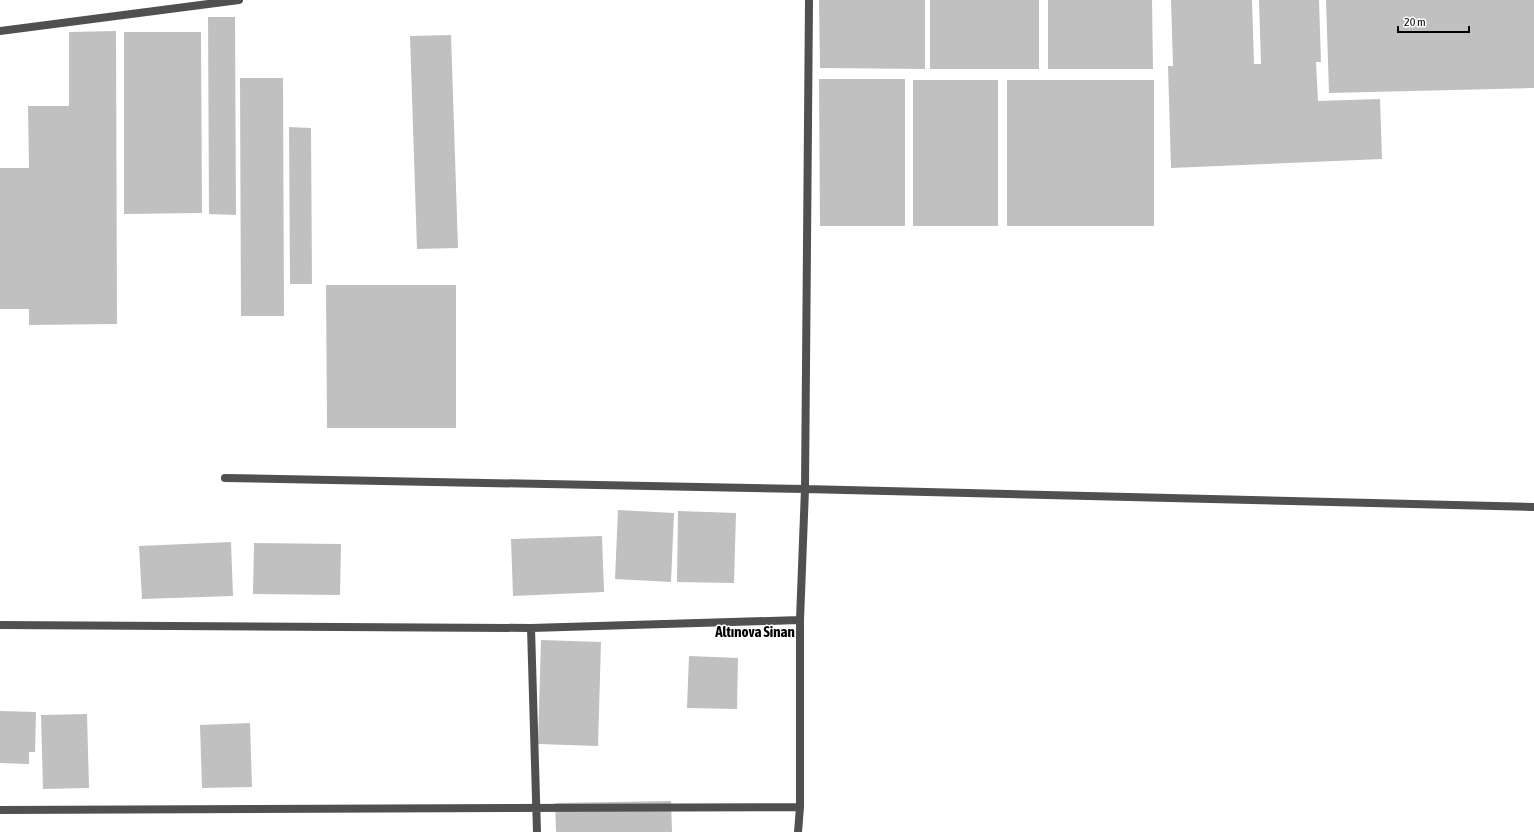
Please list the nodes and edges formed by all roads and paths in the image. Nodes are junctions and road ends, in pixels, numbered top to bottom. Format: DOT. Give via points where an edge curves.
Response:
graph roads {
  1 [pos="239,0"];
  2 [pos="809,0"];
  3 [pos="0,31"];
  4 [pos="225,478"];
  5 [pos="805,489"];
  6 [pos="1534,507"];
  7 [pos="800,620"];
  8 [pos="0,625"];
  9 [pos="530,628"];
  10 [pos="800,807"];
  11 [pos="537,808"];
  12 [pos="0,810"];
  13 [pos="537,832"];
  14 [pos="798,832"];
  1 -- 3 [label="street"];
  2 -- 5 [label="street"];
  4 -- 5 [label="street"];
  5 -- 6 [label="street"];
  5 -- 7 [label="street"];
  7 -- 9 [label="street"];
  7 -- 10 [label="street"];
  8 -- 9 [label="street"];
  9 -- 11 [label="street"];
  10 -- 11 [label="street"];
  10 -- 14 [label="street"];
  11 -- 12 [label="street"];
  11 -- 13 [label="street"];
}
